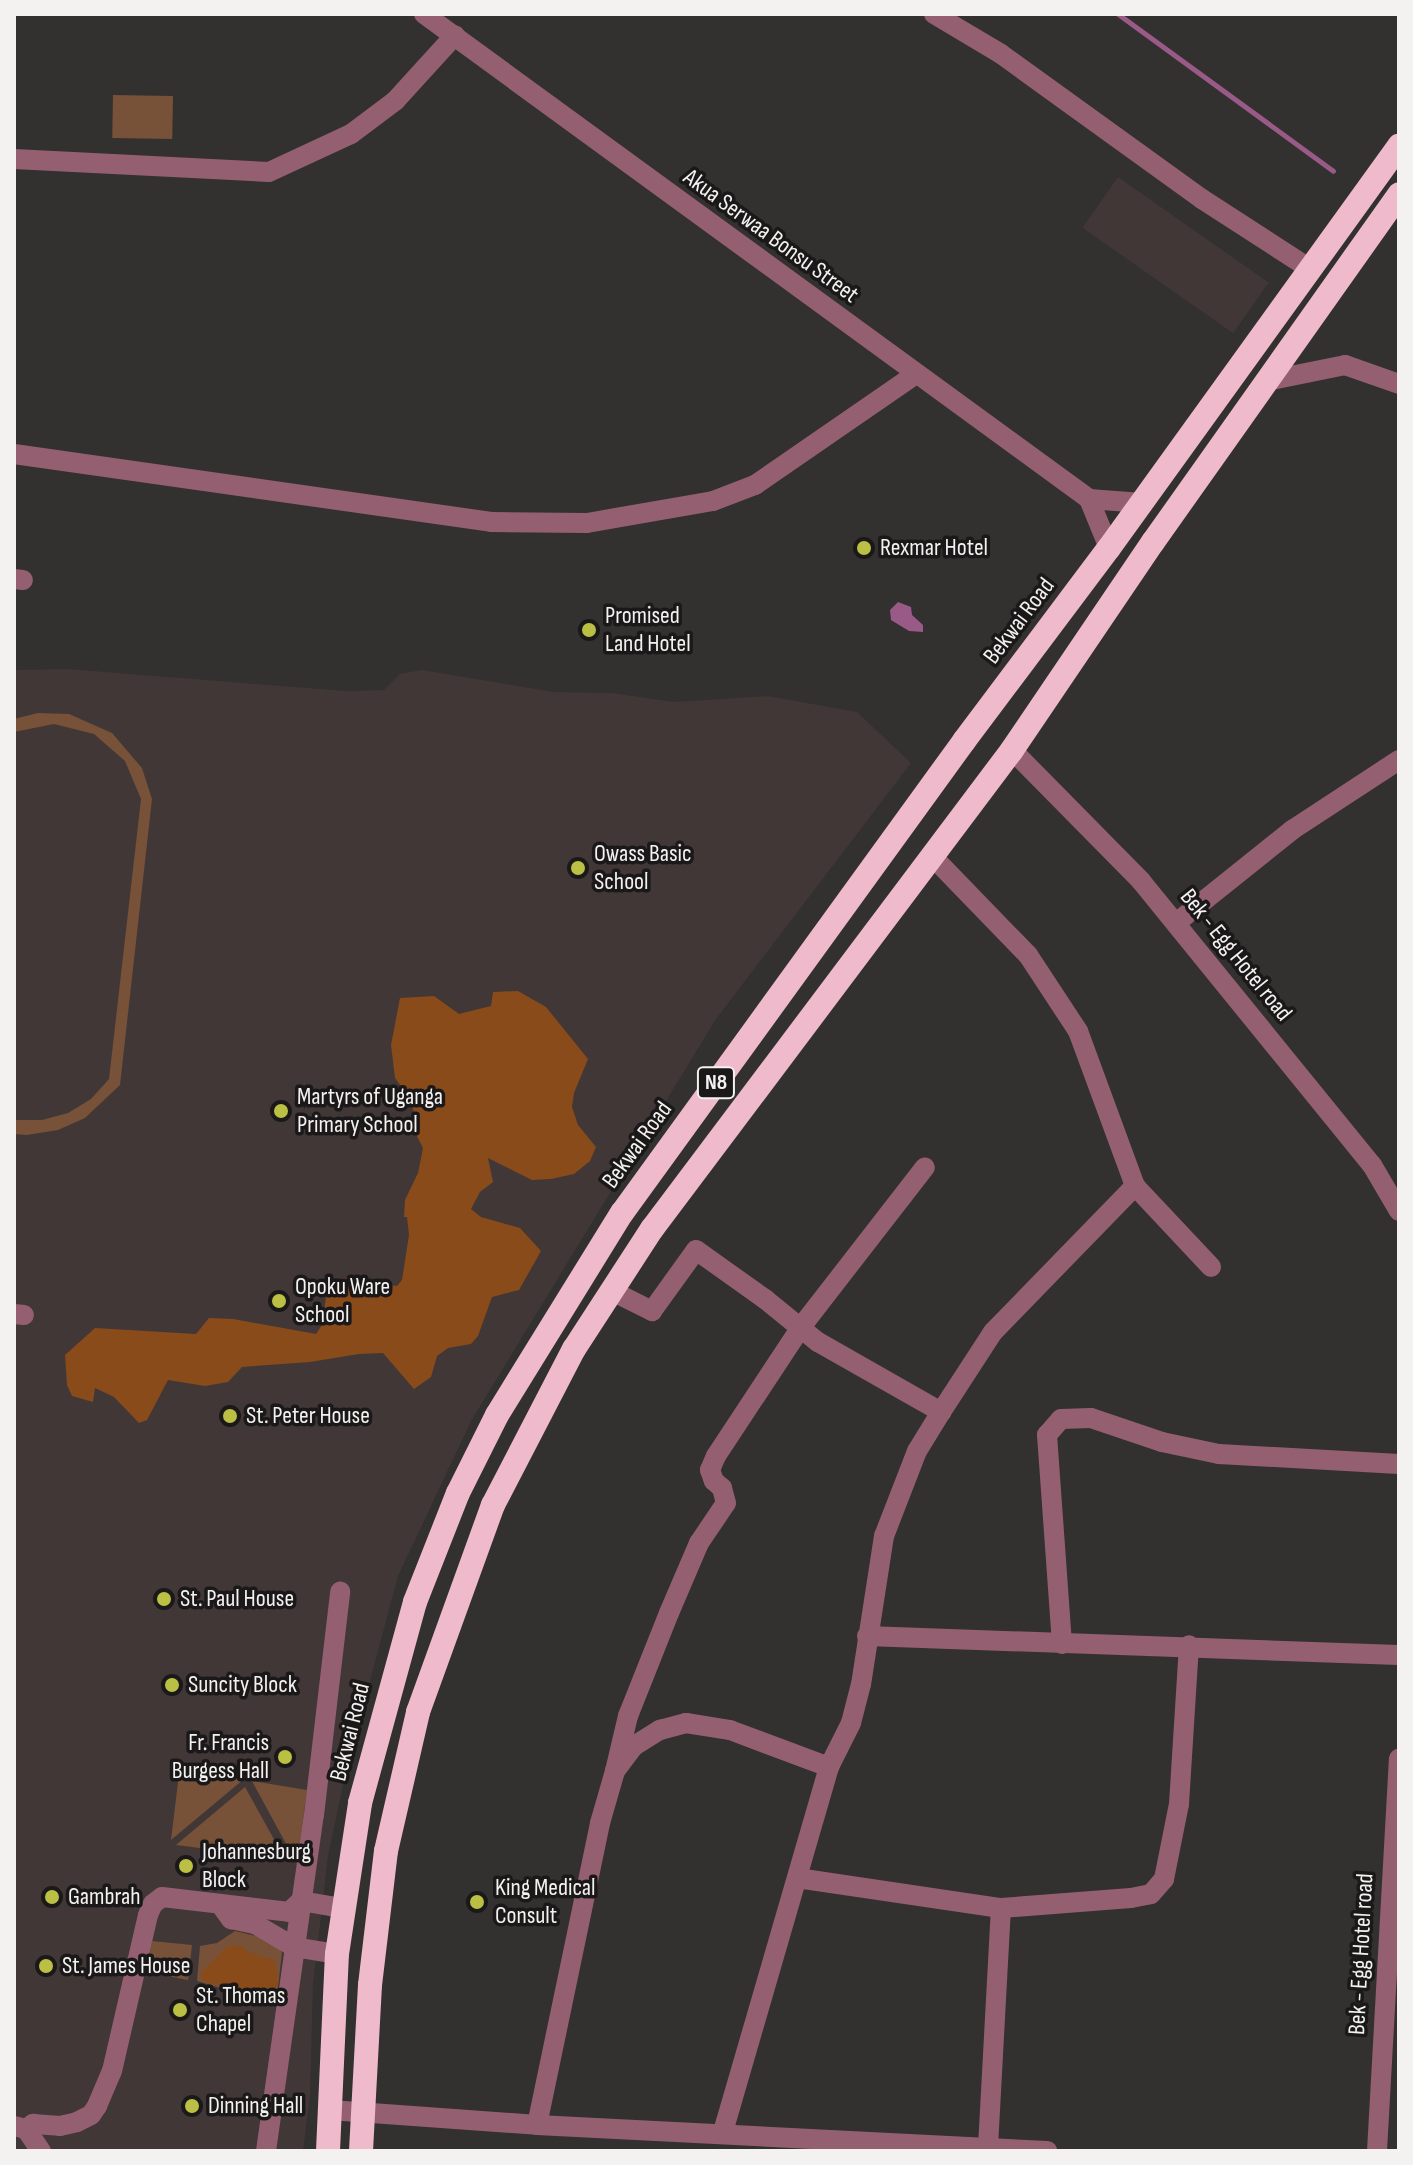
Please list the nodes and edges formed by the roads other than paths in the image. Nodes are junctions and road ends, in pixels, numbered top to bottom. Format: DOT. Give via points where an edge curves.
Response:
graph roads {
  1 [pos="424,14"];
  2 [pos="934,14"];
  3 [pos="455,35"];
  4 [pos="1399,146"];
  5 [pos="14,159"];
  6 [pos="1399,194"];
  7 [pos="1310,269"];
  8 [pos="916,374"];
  9 [pos="1266,381"];
  10 [pos="1399,384"];
  11 [pos="14,454"];
  12 [pos="1089,499"];
  13 [pos="1142,503"];
  14 [pos="1109,548"];
  15 [pos="1012,750"];
  16 [pos="1399,760"];
  17 [pos="931,855"];
  18 [pos="871,869"];
  19 [pos="904,892"];
  20 [pos="1176,923"];
  21 [pos="925,1167"];
  22 [pos="1135,1186"];
  23 [pos="1399,1211"];
  24 [pos="1211,1267"];
  25 [pos="612,1291"];
  26 [pos="801,1327"];
  27 [pos="941,1412"];
  28 [pos="1399,1464"];
  29 [pos="340,1592"];
  30 [pos="867,1636"];
  31 [pos="1062,1644"];
  32 [pos="1189,1645"];
  33 [pos="1399,1655"];
  34 [pos="1399,1759"];
  35 [pos="829,1767"];
  36 [pos="615,1771"];
  37 [pos="1396,1856"];
  38 [pos="797,1878"];
  39 [pos="301,1901"];
  40 [pos="220,1904"];
  41 [pos="342,1908"];
  42 [pos="1001,1908"];
  43 [pos="294,1947"];
  44 [pos="337,1954"];
  45 [pos="330,2110"];
  46 [pos="362,2112"];
  47 [pos="537,2125"];
  48 [pos="20,2127"];
  49 [pos="723,2133"];
  50 [pos="633,2141"];
  51 [pos="988,2147"];
  52 [pos="41,2151"];
  53 [pos="266,2151"];
  54 [pos="328,2151"];
  55 [pos="361,2151"];
  56 [pos="1047,2151"];
  57 [pos="1377,2151"];
  1 -- 3 [label="street, Akua Serwaa Bonsu Street"];
  2 -- 7 [label="street" via="992,48 1202,199"];
  3 -- 5 [label="street" via="395,101 351,134 269,172"];
  3 -- 8 [label="street, Akua Serwaa Bonsu Street"];
  4 -- 7 [label="highway, Bekwai Road / N8"];
  6 -- 9 [label="highway, N8"];
  7 -- 13 [label="highway, Bekwai Road / N8"];
  8 -- 11 [label="street" via="755,485 701,504 587,523 491,522"];
  8 -- 12 [label="street, Akua Serwaa Bonsu Street"];
  9 -- 10 [label="street" via="1345,365"];
  9 -- 15 [label="highway, N8"];
  12 -- 13 [label="street"];
  12 -- 14 [label="street"];
  13 -- 14 [label="highway, Bekwai Road / N8"];
  14 -- 18 [label="highway, Bekwai Road / N8"];
  15 -- 17 [label="highway, N8"];
  15 -- 20 [label="street, Bek - Egg Hotel road" via="1087,822"];
  16 -- 20 [label="street" via="1292,830"];
  17 -- 19 [label="highway, N8"];
  17 -- 22 [label="street" via="1028,955 1078,1031"];
  18 -- 19 [label="highway"];
  18 -- 41 [label="highway, Bekwai Road / N8" via="622,1213 497,1415 458,1493 415,1602 360,1803"];
  19 -- 25 [label="highway, N8" via="652,1229"];
  20 -- 23 [label="street, Bek - Egg Hotel road" via="1372,1165"];
  21 -- 26 [label="street"];
  22 -- 24 [label="street"];
  22 -- 27 [label="street" via="993,1332"];
  25 -- 26 [label="street" via="652,1311 696,1250"];
  25 -- 46 [label="highway, N8" via="574,1349 493,1505 418,1712 386,1851"];
  26 -- 27 [label="street"];
  26 -- 36 [label="street" via="710,1470 726,1503 699,1543 669,1613 628,1716"];
  27 -- 30 [label="street" via="917,1451 884,1536"];
  28 -- 31 [label="street" via="1219,1454 1091,1418 1061,1419 1047,1435"];
  29 -- 39 [label="street"];
  30 -- 31 [label="street"];
  30 -- 35 [label="street" via="851,1723"];
  31 -- 32 [label="street"];
  32 -- 33 [label="street"];
  32 -- 42 [label="street" via="1179,1804 1164,1879 1151,1894 1131,1898"];
  34 -- 37 [label="street, Bek - Egg Hotel road"];
  35 -- 36 [label="street" via="730,1730 686,1723 660,1730 634,1746"];
  35 -- 38 [label="street"];
  36 -- 47 [label="street"];
  37 -- 57 [label="street, Bek - Egg Hotel road"];
  38 -- 42 [label="street"];
  38 -- 49 [label="street"];
  39 -- 40 [label="street" via="289,1912"];
  39 -- 41 [label="street"];
  39 -- 43 [label="street"];
  40 -- 43 [label="street" via="231,1919 255,1924"];
  40 -- 48 [label="street" via="183,1897 162,1897 153,1904 112,2071 97,2106 77,2122"];
  41 -- 44 [label="highway, Bekwai Road / N8"];
  42 -- 51 [label="street"];
  43 -- 44 [label="street"];
  43 -- 53 [label="street"];
  44 -- 45 [label="highway, Bekwai Road / N8"];
  45 -- 46 [label="street"];
  45 -- 54 [label="highway, Bekwai Road / N8"];
  46 -- 47 [label="street"];
  46 -- 55 [label="highway, N8"];
  47 -- 50 [label="street"];
  48 -- 52 [label="street"];
  49 -- 50 [label="street"];
  49 -- 51 [label="street"];
  51 -- 56 [label="street"];
}
